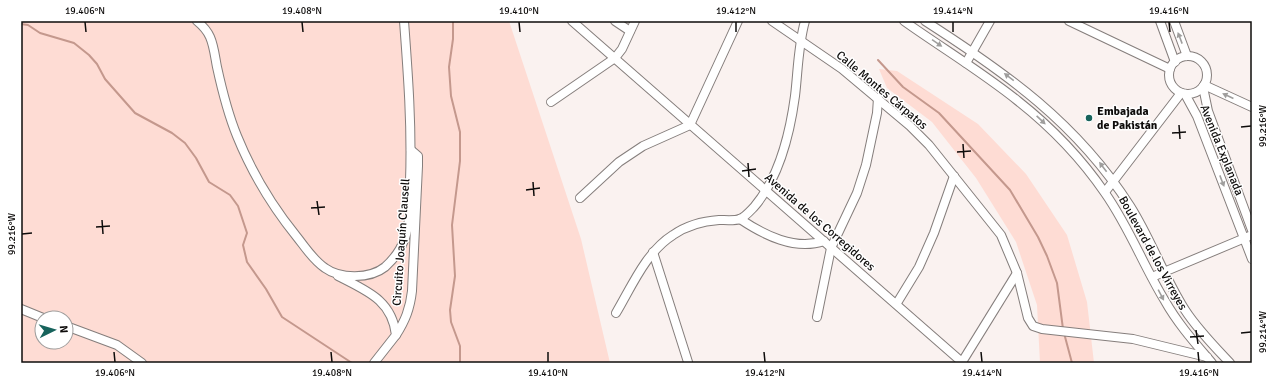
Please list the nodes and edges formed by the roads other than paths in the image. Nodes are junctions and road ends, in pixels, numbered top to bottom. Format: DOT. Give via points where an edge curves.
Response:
graph roads {
  1 [pos="197,21"];
  2 [pos="404,21"];
  3 [pos="572,21"];
  4 [pos="615,21"];
  5 [pos="635,21"];
  6 [pos="738,21"];
  7 [pos="772,21"];
  8 [pos="805,21"];
  9 [pos="904,21"];
  10 [pos="925,21"];
  11 [pos="990,21"];
  12 [pos="1069,21"];
  13 [pos="1160,21"];
  14 [pos="1174,21"];
  15 [pos="630,30"];
  16 [pos="800,41"];
  17 [pos="973,52"];
  18 [pos="1187,56"];
  19 [pos="615,58"];
  20 [pos="1175,62"];
  21 [pos="966,63"];
  22 [pos="1170,69"];
  23 [pos="1204,86"];
  24 [pos="1183,93"];
  25 [pos="878,98"];
  26 [pos="551,102"];
  27 [pos="1252,107"];
  28 [pos="690,126"];
  29 [pos="410,150"];
  30 [pos="954,176"];
  31 [pos="1114,182"];
  32 [pos="765,190"];
  33 [pos="1105,192"];
  34 [pos="580,198"];
  35 [pos="740,219"];
  36 [pos="1252,230"];
  37 [pos="1248,237"];
  38 [pos="824,241"];
  39 [pos="831,248"];
  40 [pos="653,252"];
  41 [pos="1252,259"];
  42 [pos="1164,272"];
  43 [pos="1017,273"];
  44 [pos="336,274"];
  45 [pos="1152,277"];
  46 [pos="897,304"];
  47 [pos="21,309"];
  48 [pos="616,313"];
  49 [pos="34,314"];
  50 [pos="817,317"];
  51 [pos="74,329"];
  52 [pos="396,336"];
  53 [pos="1210,360"];
  54 [pos="688,362"];
  55 [pos="142,363"];
  56 [pos="374,363"];
  57 [pos="963,363"];
  58 [pos="1230,363"];
  1 -- 44 [label="street" via="210,37 230,119 246,158 283,220 312,256 324,268"];
  2 -- 29 [label="street, Circuito Joaquín Clausell" via="409,80"];
  3 -- 19 [label="street, Avenida de los Corregidores"];
  4 -- 15 [label="street"];
  5 -- 15 [label="street"];
  6 -- 28 [label="street"];
  7 -- 16 [label="street, Calle Montes Cárpatos"];
  8 -- 16 [label="street"];
  9 -- 21 [label="street, Boulevard de los Virreyes, one-way"];
  10 -- 17 [label="street, Boulevard de los Virreyes"];
  11 -- 17 [label="street"];
  12 -- 22 [label="street"];
  13 -- 20 [label="street"];
  18 -- 14 [label="street, one-way"];
  15 -- 19 [label="street"];
  16 -- 25 [label="street, Calle Montes Cárpatos" via="842,69"];
  16 -- 32 [label="street" via="794,97 786,138 777,167"];
  17 -- 21 [label="street"];
  31 -- 17 [label="street, Boulevard de los Virreyes, one-way" via="1080,141 1049,110"];
  18 -- 20 [label="street"];
  18 -- 23 [label="street" via="1203,63 1207,74"];
  19 -- 26 [label="street"];
  19 -- 28 [label="street, Avenida de los Corregidores"];
  20 -- 22 [label="street"];
  21 -- 33 [label="street, Boulevard de los Virreyes, one-way" via="1036,115 1076,156"];
  22 -- 24 [label="street" via="1172,86"];
  23 -- 24 [label="street" via="1196,92"];
  27 -- 23 [label="street, one-way"];
  23 -- 36 [label="street, Avenida Explanada" via="1208,111"];
  24 -- 31 [label="street"];
  24 -- 37 [label="street, Avenida Explanada, one-way" via="1197,116"];
  25 -- 30 [label="street, Calle Montes Cárpatos" via="914,131"];
  25 -- 39 [label="street" via="866,165 857,193"];
  28 -- 32 [label="street, Avenida de los Corregidores"];
  28 -- 34 [label="street" via="643,146 619,162"];
  29 -- 44 [label="street, Circuito Joaquín Clausell" via="408,223 399,251 392,260 374,273"];
  29 -- 52 [label="street, Circuito Joaquín Clausell" via="418,156 412,291 406,320"];
  30 -- 43 [label="street, Calle Montes Cárpatos" via="1001,235"];
  30 -- 46 [label="street" via="922,260"];
  31 -- 33 [label="street"];
  31 -- 42 [label="street, Boulevard de los Virreyes" via="1130,206"];
  32 -- 35 [label="street" via="754,207"];
  32 -- 38 [label="street, Avenida de los Corregidores"];
  33 -- 45 [label="street, Boulevard de los Virreyes" via="1136,242"];
  35 -- 38 [label="street" via="772,237 801,244"];
  35 -- 40 [label="street" via="694,226 673,234"];
  37 -- 41 [label="street, Avenida Explanada"];
  37 -- 42 [label="street"];
  38 -- 39 [label="street, Avenida de los Corregidores"];
  39 -- 46 [label="street, Avenida de los Corregidores"];
  39 -- 50 [label="street"];
  40 -- 48 [label="street"];
  40 -- 54 [label="street"];
  42 -- 45 [label="street"];
  42 -- 58 [label="street, Boulevard de los Virreyes" via="1192,320"];
  43 -- 53 [label="street, Calle Montes Cárpatos" via="1028,318 1033,326 1146,342"];
  43 -- 57 [label="street"];
  44 -- 52 [label="street" via="376,297 386,306"];
  45 -- 53 [label="street, Boulevard de los Virreyes, one-way" via="1175,318"];
  46 -- 57 [label="street, Avenida de los Corregidores"];
  47 -- 49 [label="street"];
  51 -- 55 [label="street" via="117,345"];
  52 -- 56 [label="street"];
}
